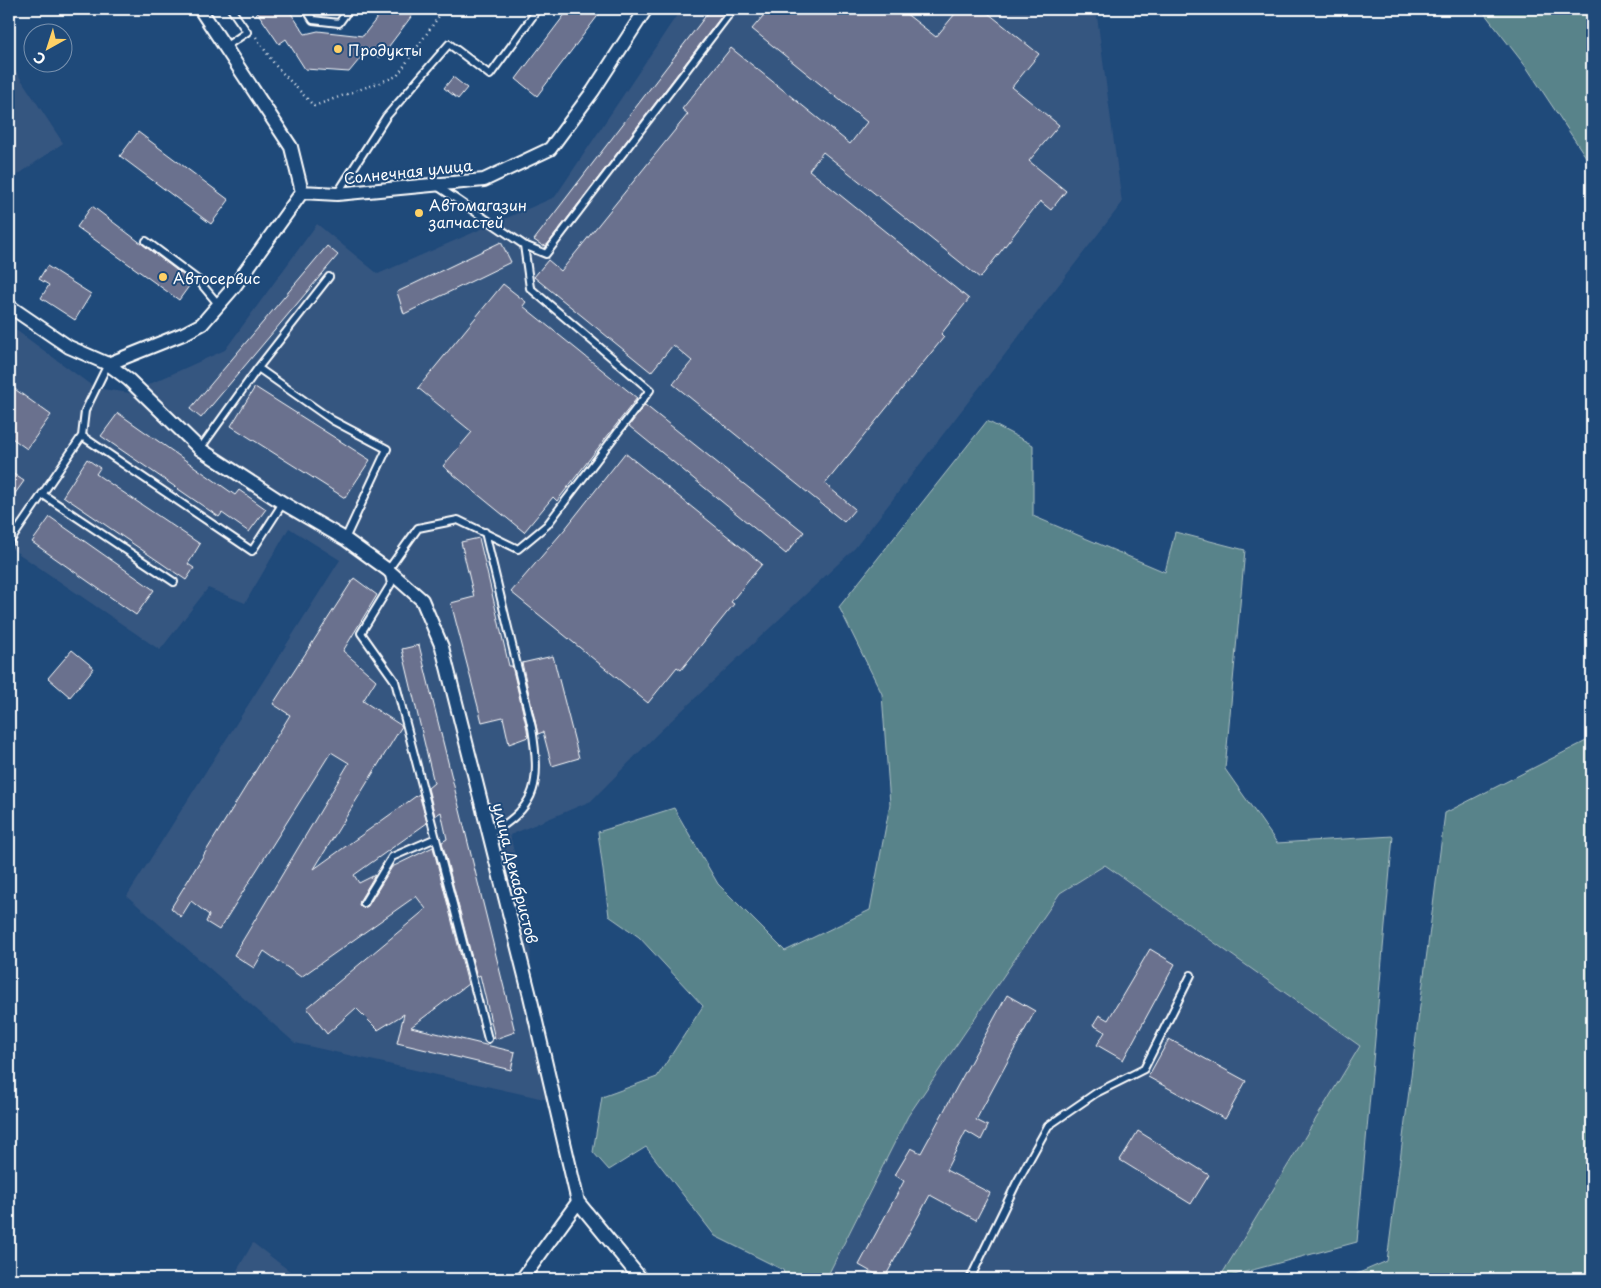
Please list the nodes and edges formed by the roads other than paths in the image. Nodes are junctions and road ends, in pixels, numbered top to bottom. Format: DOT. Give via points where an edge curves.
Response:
graph roads {
  1 [pos="200,9"];
  2 [pos="231,9"];
  3 [pos="306,9"];
  4 [pos="350,9"];
  5 [pos="538,9"];
  6 [pos="646,9"];
  7 [pos="733,9"];
  8 [pos="225,47"];
  9 [pos="435,185"];
  10 [pos="302,192"];
  11 [pos="337,194"];
  12 [pos="146,241"];
  13 [pos="524,245"];
  14 [pos="329,277"];
  15 [pos="9,306"];
  16 [pos="220,306"];
  17 [pos="108,364"];
  18 [pos="258,368"];
  19 [pos="82,436"];
  20 [pos="200,449"];
  21 [pos="42,494"];
  22 [pos="283,503"];
  23 [pos="485,532"];
  24 [pos="345,539"];
  25 [pos="9,543"];
  26 [pos="388,570"];
  27 [pos="174,582"];
  28 [pos="489,834"];
  29 [pos="436,838"];
  30 [pos="364,903"];
  31 [pos="1191,975"];
  32 [pos="488,1039"];
  33 [pos="578,1202"];
  34 [pos="522,1279"];
  35 [pos="641,1279"];
  36 [pos="970,1279"];
  1 -- 8 [label="street"];
  2 -- 8 [label="lane" via="247,32"];
  3 -- 4 [label="lane" via="313,20 339,23"];
  5 -- 11 [label="lane" via="490,75 449,44 386,117"];
  6 -- 9 [label="street, Солнечная улица" via="550,150 484,180"];
  7 -- 13 [label="lane" via="546,254"];
  8 -- 10 [label="street" via="291,147"];
  9 -- 11 [label="street, Солнечная улица"];
  9 -- 13 [label="lane"];
  10 -- 11 [label="street, Солнечная улица"];
  10 -- 16 [label="street"];
  12 -- 16 [label="lane" via="198,280"];
  13 -- 23 [label="lane" via="530,288 650,390 547,525 518,549"];
  14 -- 18 [label="lane"];
  15 -- 17 [label="street" via="69,347"];
  16 -- 17 [label="street" via="202,324 184,334"];
  17 -- 19 [label="lane" via="85,411"];
  17 -- 20 [label="street, улица Декабристов"];
  18 -- 20 [label="lane"];
  18 -- 24 [label="lane" via="332,420 386,449"];
  19 -- 21 [label="lane"];
  19 -- 22 [label="lane" via="252,551"];
  20 -- 22 [label="street, улица Декабристов"];
  21 -- 25 [label="lane"];
  21 -- 27 [label="lane"];
  22 -- 24 [label="street, улица Декабристов"];
  23 -- 26 [label="lane" via="458,520 418,528"];
  23 -- 28 [label="lane" via="532,728 536,770 529,802 510,823"];
  24 -- 26 [label="street, улица Декабристов"];
  26 -- 28 [label="street, улица Декабристов" via="422,600 442,647"];
  26 -- 29 [label="lane" via="391,584 361,633 395,681"];
  28 -- 33 [label="street, улица Декабристов"];
  29 -- 30 [label="lane" via="392,857"];
  29 -- 32 [label="lane"];
  31 -- 36 [label="lane" via="1144,1069 1096,1093 1048,1126"];
  33 -- 34 [label="street"];
  33 -- 35 [label="street, улица Декабристов"];
}
